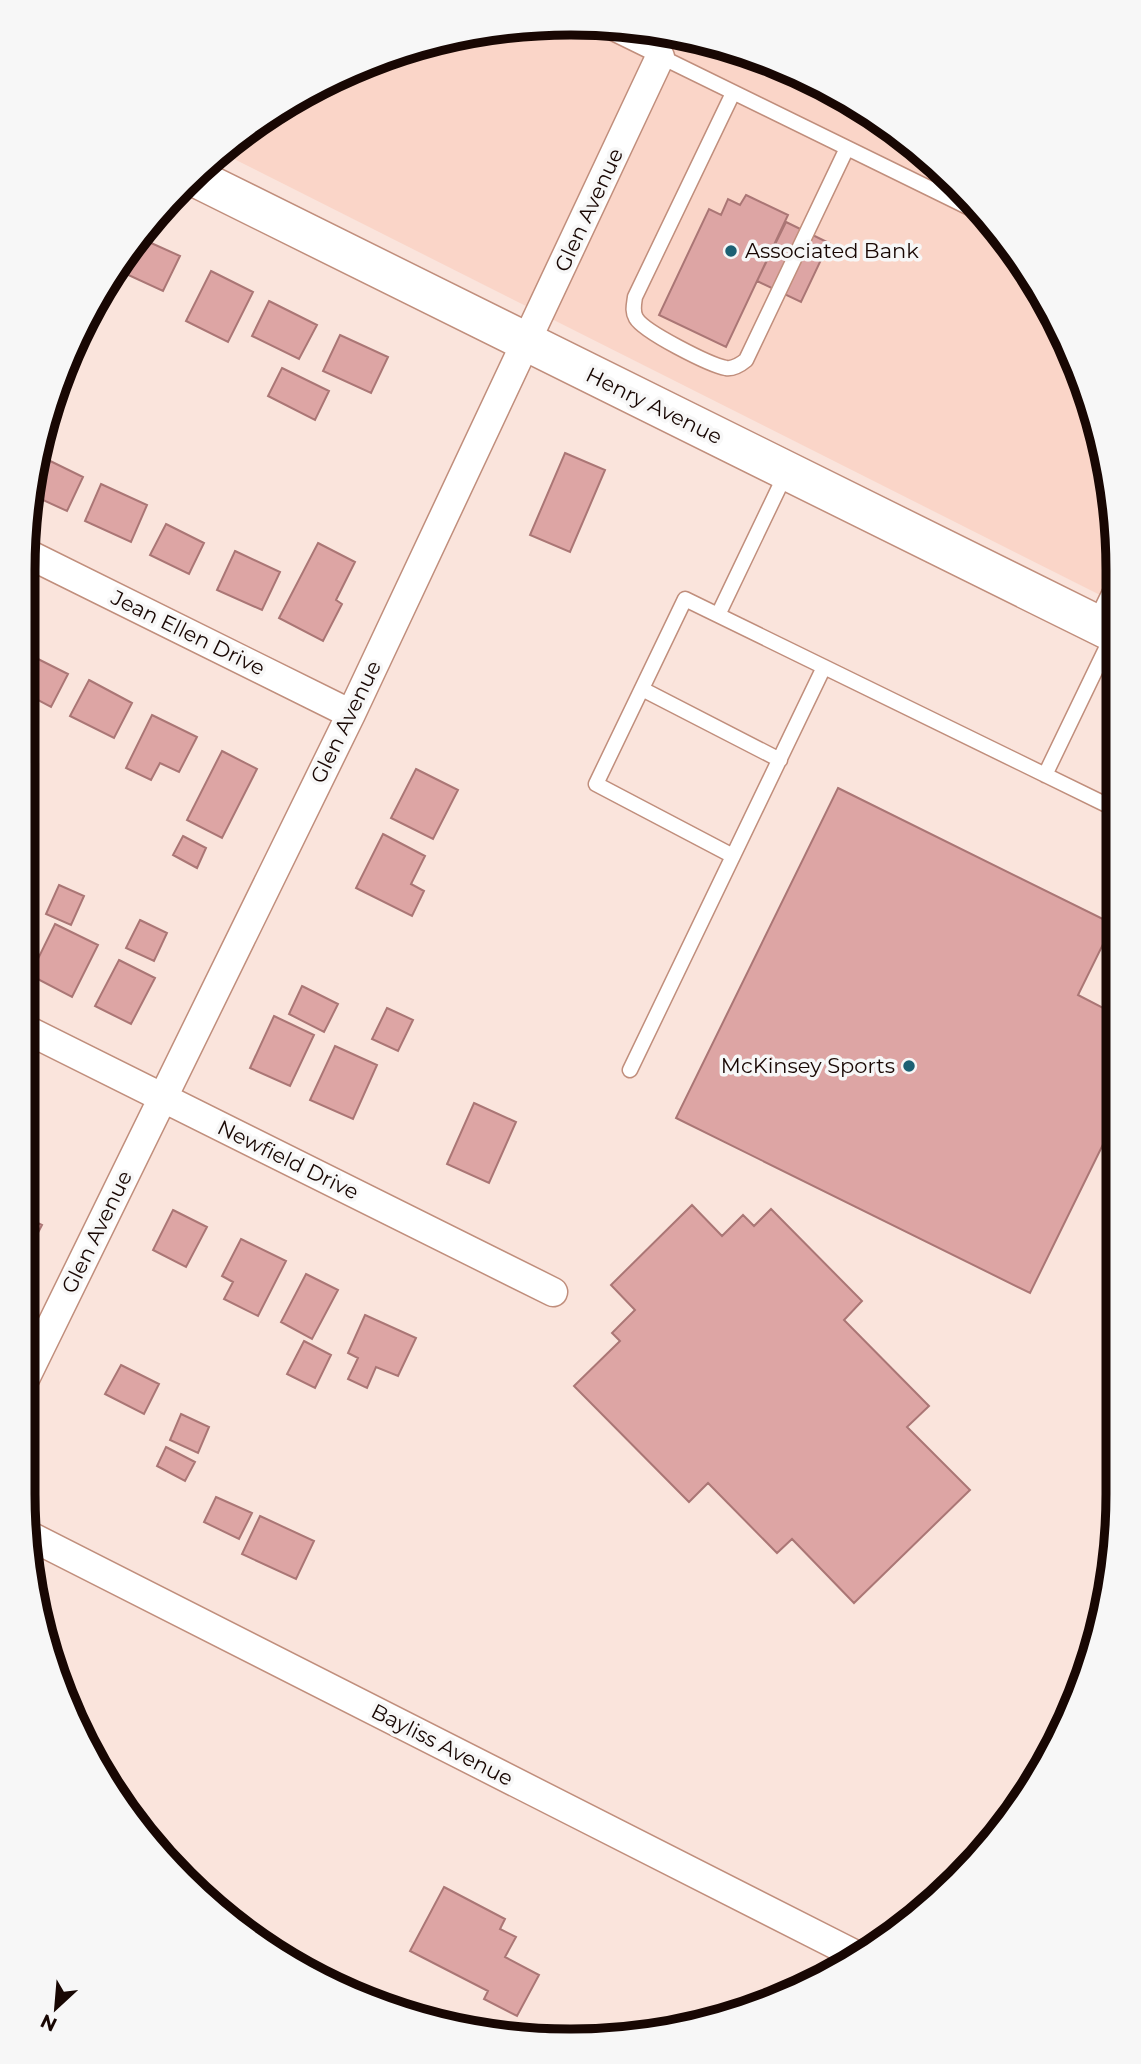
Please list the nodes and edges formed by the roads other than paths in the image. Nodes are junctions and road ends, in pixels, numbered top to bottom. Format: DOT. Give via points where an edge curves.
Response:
graph roads {
  1 [pos="622,38"];
  2 [pos="660,57"];
  3 [pos="733,93"];
  4 [pos="847,148"];
  5 [pos="203,181"];
  6 [pos="960,203"];
  7 [pos="527,343"];
  8 [pos="786,471"];
  9 [pos="35,558"];
  10 [pos="718,615"];
  11 [pos="1106,630"];
  12 [pos="1106,632"];
  13 [pos="824,667"];
  14 [pos="642,689"];
  15 [pos="351,714"];
  16 [pos="780,760"];
  17 [pos="1045,775"];
  18 [pos="1106,805"];
  19 [pos="733,856"];
  20 [pos="35,1034"];
  21 [pos="629,1070"];
  22 [pos="163,1097"];
  23 [pos="553,1292"];
  24 [pos="35,1358"];
  25 [pos="37,1540"];
  26 [pos="848,1951"];
  1 -- 2 [label="lane"];
  2 -- 3 [label="lane"];
  2 -- 7 [label="street, Glen Avenue"];
  3 -- 4 [label="lane"];
  3 -- 4 [label="lane" via="635,297 633,312 645,329 724,368 740,365 751,354"];
  4 -- 6 [label="lane"];
  5 -- 7 [label="street, Henry Avenue"];
  7 -- 8 [label="street, Henry Avenue"];
  7 -- 15 [label="street, Glen Avenue"];
  8 -- 10 [label="lane"];
  8 -- 11 [label="street, Henry Avenue"];
  9 -- 15 [label="street, Jean Ellen Drive"];
  10 -- 13 [label="lane"];
  10 -- 14 [label="lane" via="685,599"];
  12 -- 17 [label="lane"];
  13 -- 16 [label="lane"];
  13 -- 17 [label="lane"];
  14 -- 16 [label="lane"];
  14 -- 19 [label="lane" via="596,784"];
  15 -- 22 [label="street, Glen Avenue"];
  16 -- 19 [label="lane"];
  17 -- 18 [label="lane"];
  19 -- 21 [label="lane"];
  20 -- 22 [label="street, Newfield Drive"];
  22 -- 23 [label="street, Newfield Drive"];
  22 -- 24 [label="street, Glen Avenue"];
  25 -- 26 [label="street, Bayliss Avenue"];
}
